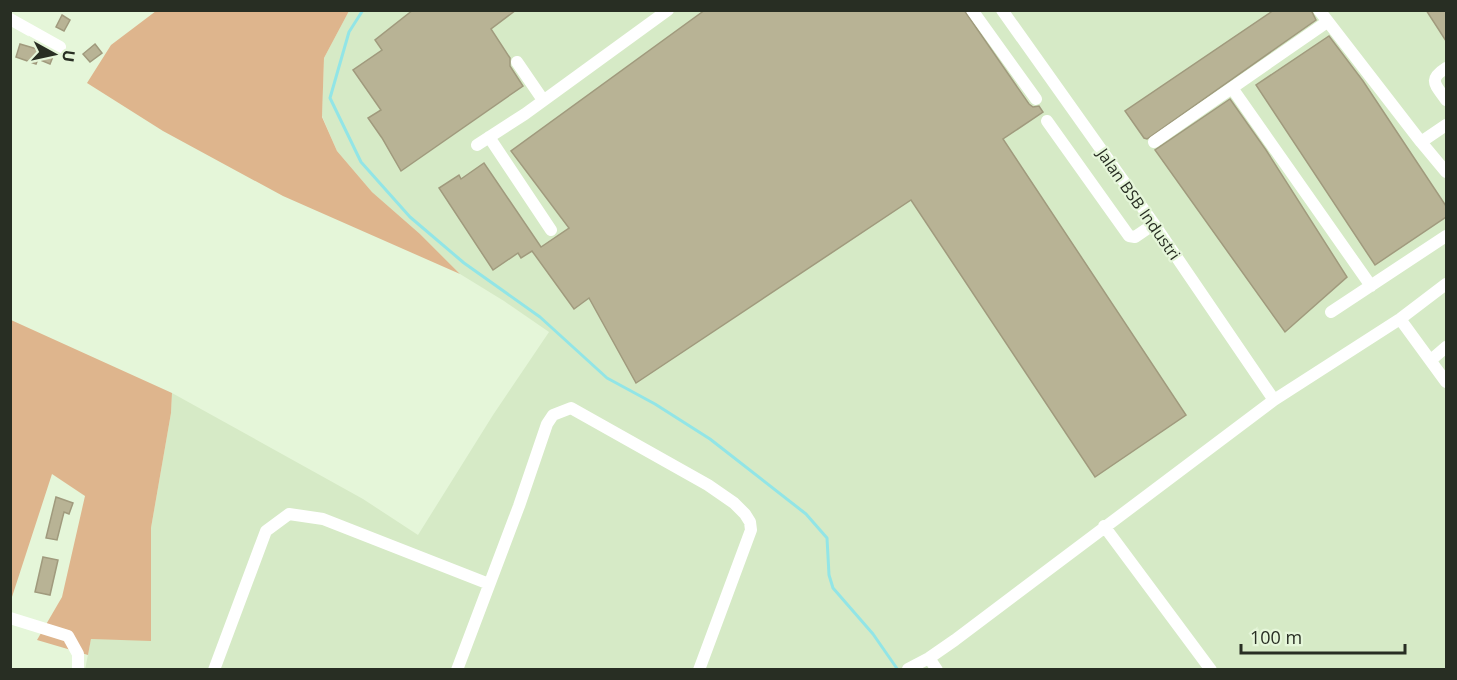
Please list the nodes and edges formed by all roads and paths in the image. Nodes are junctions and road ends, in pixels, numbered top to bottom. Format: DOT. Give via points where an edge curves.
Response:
graph roads {
  1 [pos="668,10"];
  2 [pos="972,10"];
  3 [pos="1002,10"];
  4 [pos="1319,10"];
  5 [pos="10,19"];
  6 [pos="1327,22"];
  7 [pos="60,47"];
  8 [pos="517,62"];
  9 [pos="1446,68"];
  10 [pos="1232,88"];
  11 [pos="1036,99"];
  12 [pos="1446,99"];
  13 [pos="543,100"];
  14 [pos="1047,121"];
  15 [pos="1446,125"];
  16 [pos="489,137"];
  17 [pos="1154,142"];
  18 [pos="1421,142"];
  19 [pos="477,145"];
  20 [pos="1446,172"];
  21 [pos="1154,224"];
  22 [pos="551,230"];
  23 [pos="1446,236"];
  24 [pos="1446,284"];
  25 [pos="1371,286"];
  26 [pos="1331,312"];
  27 [pos="1400,319"];
  28 [pos="1446,347"];
  29 [pos="1431,360"];
  30 [pos="1446,382"];
  31 [pos="1274,400"];
  32 [pos="1104,526"];
  33 [pos="489,584"];
  34 [pos="10,618"];
  35 [pos="929,658"];
  36 [pos="79,668"];
  37 [pos="214,669"];
  38 [pos="458,669"];
  39 [pos="699,669"];
  40 [pos="908,669"];
  41 [pos="937,669"];
  42 [pos="1211,669"];
  1 -- 13 [label="street"];
  2 -- 11 [label="street"];
  3 -- 21 [label="street, Jalan BSB Industri"];
  4 -- 6 [label="street"];
  5 -- 7 [label="street"];
  6 -- 10 [label="street"];
  6 -- 18 [label="street"];
  8 -- 13 [label="street"];
  9 -- 12 [label="street" via="1437,74 1435,85"];
  10 -- 17 [label="street"];
  10 -- 25 [label="street"];
  13 -- 16 [label="street"];
  14 -- 21 [label="street" via="1126,232 1135,237"];
  15 -- 18 [label="street"];
  16 -- 19 [label="street"];
  16 -- 22 [label="street"];
  18 -- 20 [label="street"];
  21 -- 31 [label="street, Jalan BSB Industri"];
  23 -- 25 [label="street"];
  24 -- 27 [label="street"];
  25 -- 26 [label="street"];
  27 -- 29 [label="street"];
  27 -- 31 [label="street"];
  28 -- 29 [label="street"];
  29 -- 30 [label="street"];
  31 -- 32 [label="street"];
  32 -- 35 [label="street"];
  32 -- 42 [label="street"];
  33 -- 37 [label="street" via="323,519 289,514 266,531"];
  33 -- 38 [label="street"];
  33 -- 39 [label="street" via="547,424 554,415 572,408 708,485 734,503 750,522 751,530"];
  34 -- 36 [label="street" via="68,636 78,654"];
  35 -- 40 [label="street"];
  35 -- 41 [label="street"];
}
